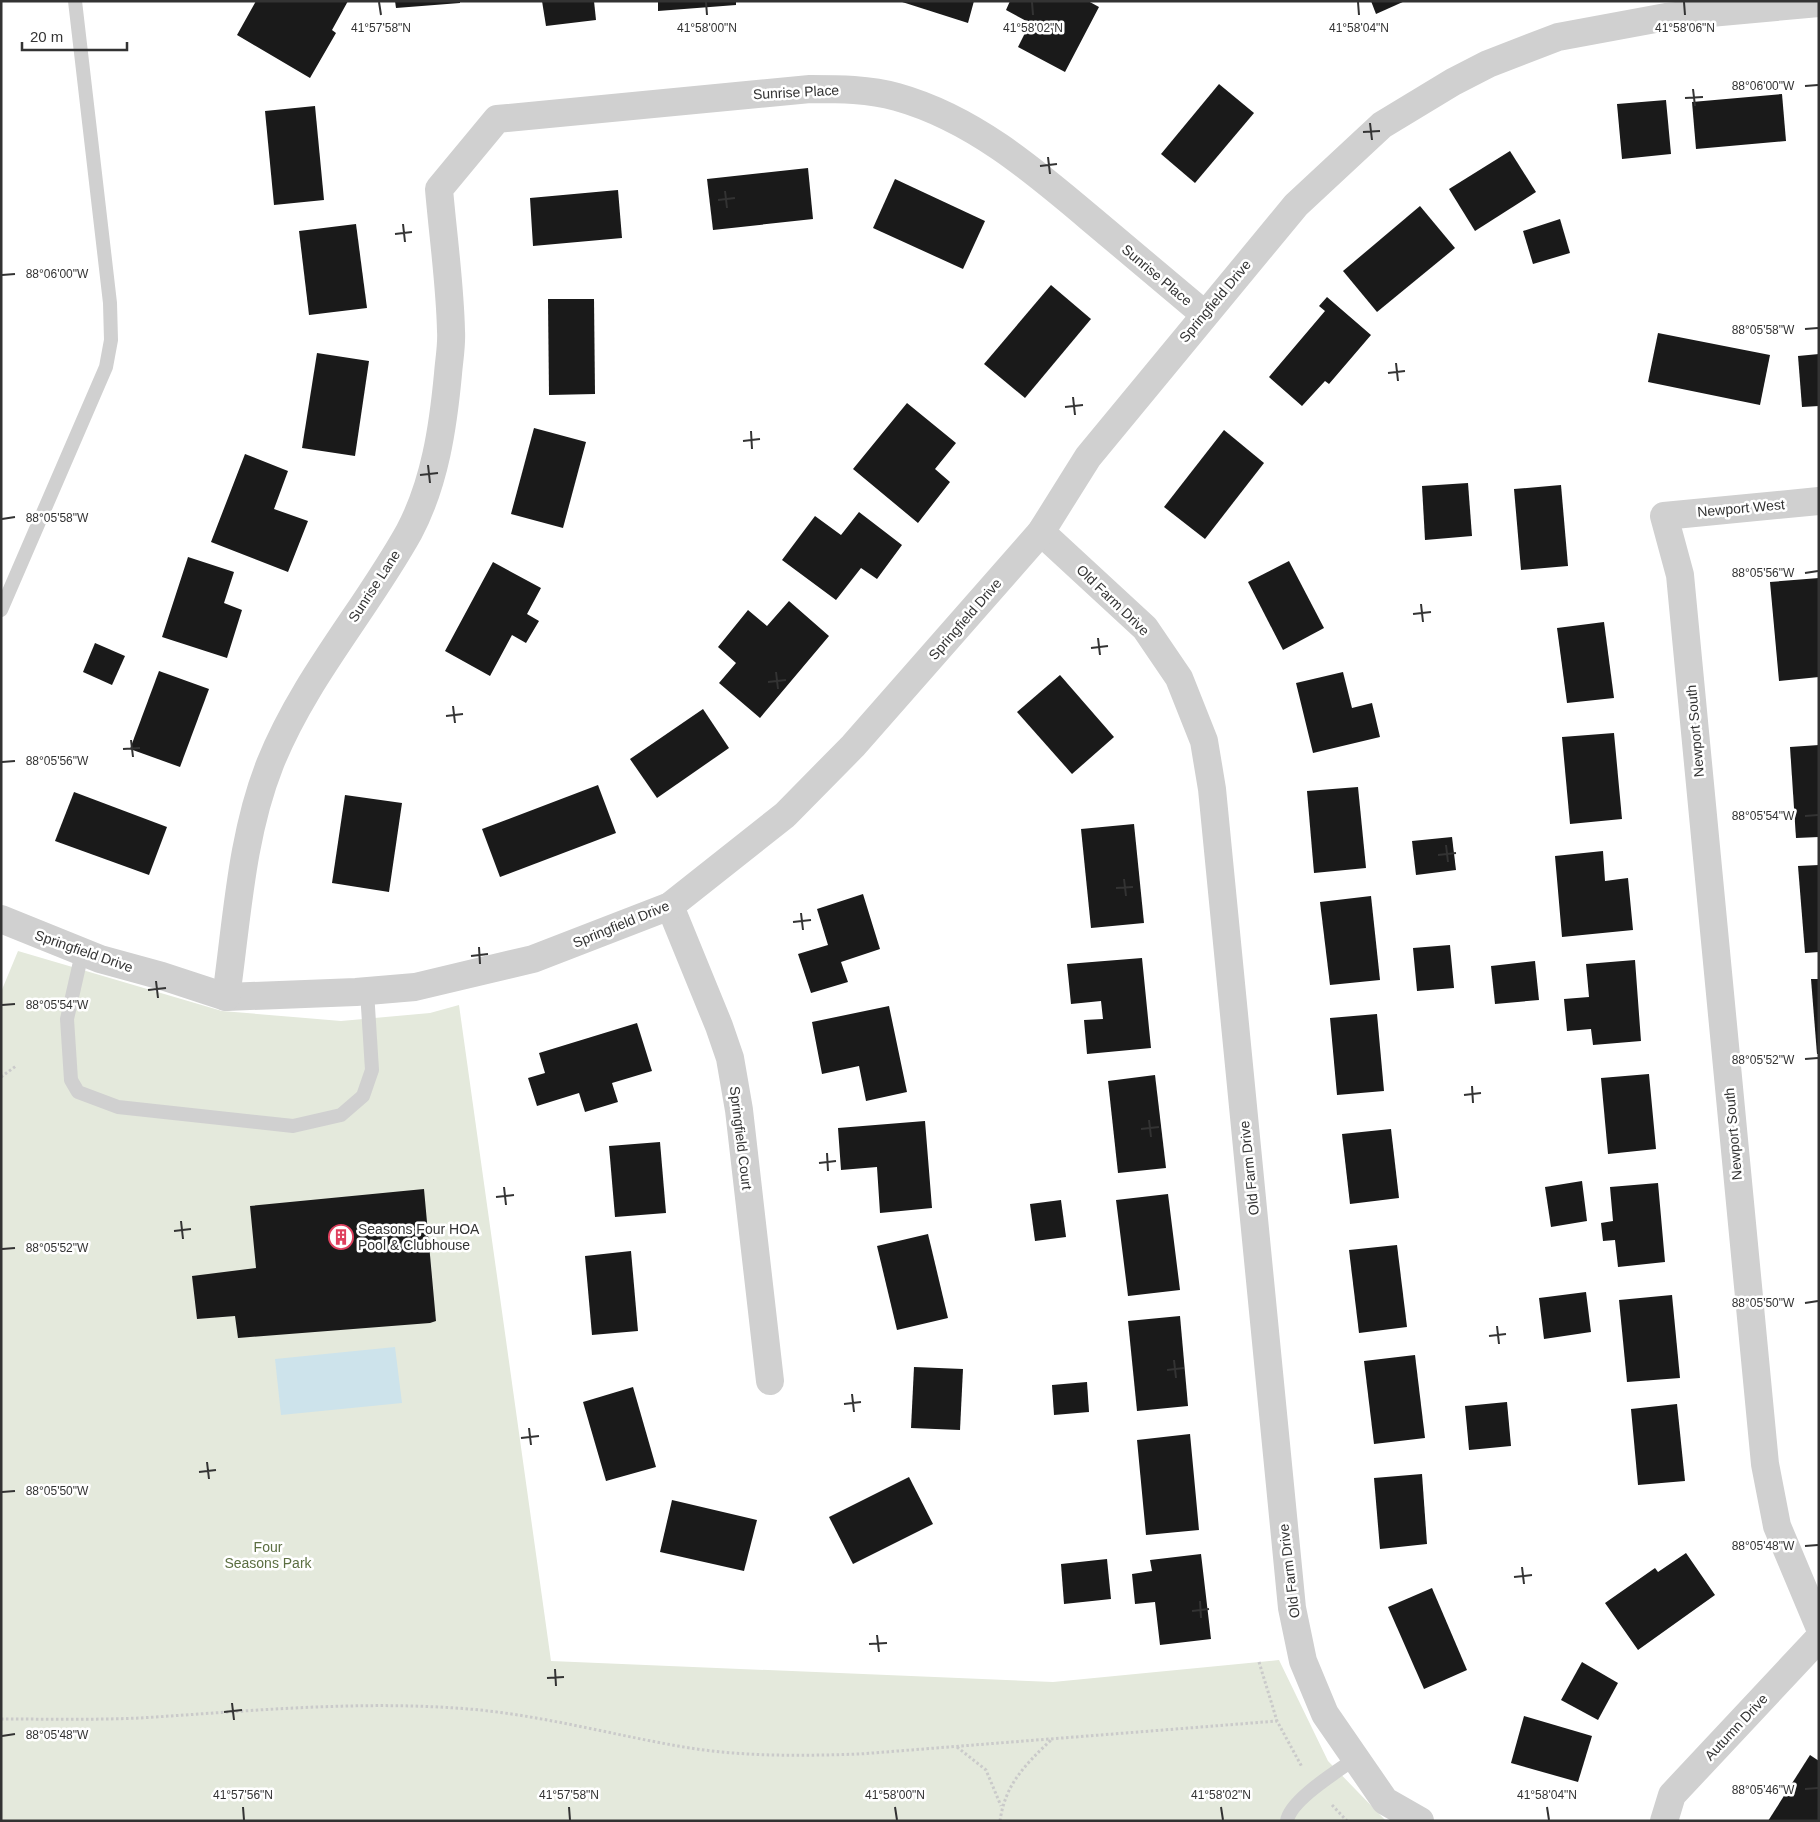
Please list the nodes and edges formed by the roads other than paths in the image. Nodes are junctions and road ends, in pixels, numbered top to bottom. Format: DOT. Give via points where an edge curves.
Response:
graph roads {
  1 [pos="75,1"];
  2 [pos="1819,3"];
  3 [pos="458,166"];
  4 [pos="1204,314"];
  5 [pos="1819,501"];
  6 [pos="1664,516"];
  7 [pos="1041,532"];
  8 [pos="1,610"];
  9 [pos="670,906"];
  10 [pos="1,919"];
  11 [pos="82,952"];
  12 [pos="367,991"];
  13 [pos="226,996"];
  14 [pos="770,1380"];
  15 [pos="1819,1626"];
  16 [pos="1819,1638"];
  17 [pos="1356,1758"];
  18 [pos="1286,1821"];
  19 [pos="1420,1821"];
  20 [pos="1664,1821"];
  1 -- 8 [label="lane" via="110,303 111,340 106,367"];
  2 -- 4 [label="street, Springfield Drive" via="1666,17 1613,26 1558,37 1488,64 1382,125 1357,146 1296,205"];
  3 -- 4 [label="street, Sunrise Place" via="497,119 810,89 896,96 940,112 1024,163"];
  3 -- 13 [label="street, Sunrise Lane" via="439,189 452,333 443,429 425,494 410,530 375,588 334,646 288,721 269,766 248,840"];
  4 -- 7 [label="street, Springfield Drive" via="1088,457"];
  5 -- 6 [label="street, Newport West"];
  6 -- 15 [label="street, Newport South" via="1680,575 1765,1464 1777,1526"];
  7 -- 9 [label="street, Springfield Drive" via="852,746 792,808"];
  7 -- 17 [label="street, Old Farm Drive" via="1145,628 1179,678 1204,741 1213,799 1292,1608 1303,1661 1325,1714"];
  9 -- 12 [label="street, Springfield Drive" via="533,960 415,987"];
  9 -- 14 [label="street, Springfield Court" via="730,1058 739,1110"];
  10 -- 11 [label="street, Springfield Drive"];
  11 -- 12 [label="lane" via="67,1019 71,1080 78,1092 118,1107 293,1126 341,1115 364,1096 372,1070"];
  11 -- 13 [label="street, Springfield Drive"];
  12 -- 13 [label="street, Springfield Drive"];
  16 -- 20 [label="street, Autumn Drive" via="1672,1795"];
  17 -- 18 [label="lane" via="1300,1801"];
  17 -- 19 [label="street, Old Farm Drive" via="1386,1801"];
}
